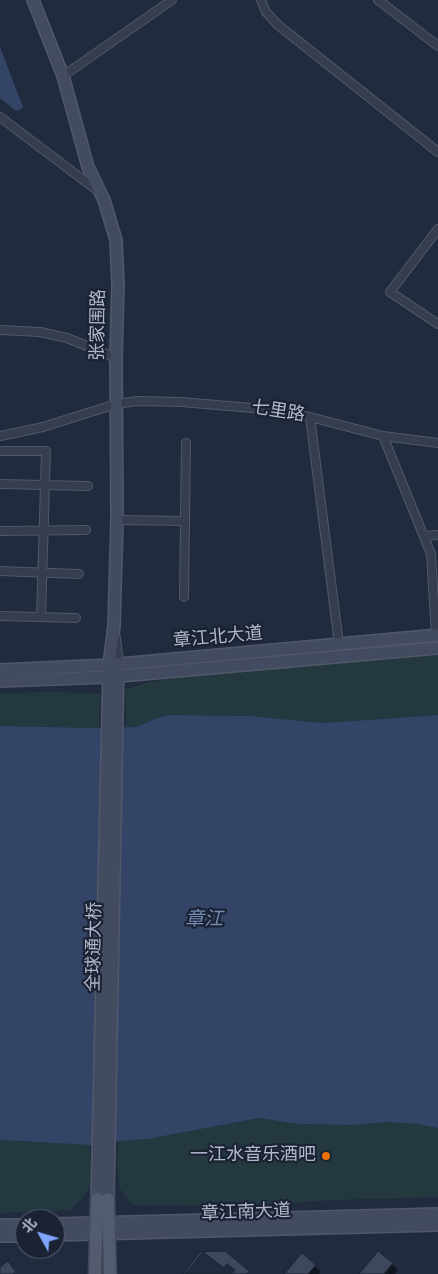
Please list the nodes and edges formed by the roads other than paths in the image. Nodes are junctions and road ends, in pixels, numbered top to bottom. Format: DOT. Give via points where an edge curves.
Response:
graph roads {
  1 [pos="33,0"];
  2 [pos="172,0"];
  3 [pos="261,0"];
  4 [pos="378,0"];
  5 [pos="438,46"];
  6 [pos="62,76"];
  7 [pos="0,117"];
  8 [pos="438,152"];
  9 [pos="101,193"];
  10 [pos="438,229"];
  11 [pos="438,324"];
  12 [pos="0,330"];
  13 [pos="116,358"];
  14 [pos="116,404"];
  15 [pos="310,417"];
  16 [pos="0,436"];
  17 [pos="383,436"];
  18 [pos="186,443"];
  19 [pos="438,443"];
  20 [pos="0,451"];
  21 [pos="0,484"];
  22 [pos="45,485"];
  23 [pos="88,486"];
  24 [pos="117,520"];
  25 [pos="185,522"];
  26 [pos="86,530"];
  27 [pos="0,531"];
  28 [pos="43,531"];
  29 [pos="438,535"];
  30 [pos="425,536"];
  31 [pos="0,571"];
  32 [pos="42,572"];
  33 [pos="79,574"];
  34 [pos="184,597"];
  35 [pos="0,616"];
  36 [pos="40,617"];
  37 [pos="76,618"];
  38 [pos="437,635"];
  39 [pos="340,644"];
  40 [pos="438,648"];
  41 [pos="0,670"];
  42 [pos="113,671"];
  43 [pos="0,681"];
  44 [pos="103,1199"];
  45 [pos="438,1214"];
  46 [pos="15,1225"];
  47 [pos="65,1225"];
  48 [pos="438,1225"];
  49 [pos="0,1226"];
  50 [pos="103,1229"];
  51 [pos="65,1234"];
  52 [pos="0,1236"];
  53 [pos="15,1236"];
  54 [pos="95,1274"];
  55 [pos="110,1274"];
  1 -- 6 [label="main road, 张家围路"];
  2 -- 6 [label="street"];
  3 -- 8 [label="street" via="266,12 278,25"];
  4 -- 5 [label="street"];
  6 -- 9 [label="main road, 张家围路" via="88,167"];
  7 -- 9 [label="street"];
  9 -- 13 [label="main road, 张家围路" via="116,240"];
  10 -- 11 [label="street" via="390,292"];
  12 -- 13 [label="street" via="40,332 67,338"];
  13 -- 14 [label="main road, 张家围路"];
  14 -- 15 [label="street, 七里路" via="191,402"];
  14 -- 16 [label="street, 七里路" via="43,427"];
  14 -- 24 [label="main road, 张家围路"];
  15 -- 17 [label="street, 七里路"];
  15 -- 39 [label="street"];
  17 -- 19 [label="street, 七里路"];
  17 -- 30 [label="street"];
  18 -- 25 [label="street"];
  20 -- 22 [label="street" via="46,451"];
  21 -- 22 [label="street"];
  22 -- 23 [label="street"];
  22 -- 28 [label="street"];
  24 -- 25 [label="street"];
  24 -- 42 [label="main road, 张家围路"];
  25 -- 34 [label="street"];
  26 -- 28 [label="street"];
  27 -- 28 [label="street"];
  28 -- 32 [label="street"];
  29 -- 30 [label="street"];
  30 -- 38 [label="street" via="431,554"];
  31 -- 32 [label="street"];
  32 -- 33 [label="street"];
  32 -- 36 [label="street"];
  35 -- 36 [label="street"];
  36 -- 37 [label="street"];
  38 -- 39 [label="main road, 章江北大道"];
  39 -- 42 [label="main road, 章江北大道"];
  40 -- 42 [label="main road, 章江北大道"];
  41 -- 42 [label="main road, 章江北大道"];
  42 -- 43 [label="main road, 章江北大道"];
  42 -- 44 [label="main road, 全球通大桥"];
  44 -- 50 [label="main road"];
  45 -- 50 [label="main road, 章江南大道"];
  46 -- 49 [label="main road"];
  47 -- 50 [label="main road, 章江南大道"];
  48 -- 50 [label="main road, 章江南大道"];
  50 -- 51 [label="main road, 章江南大道"];
  50 -- 54 [label="main road"];
  50 -- 55 [label="main road"];
  52 -- 53 [label="main road"];
}
